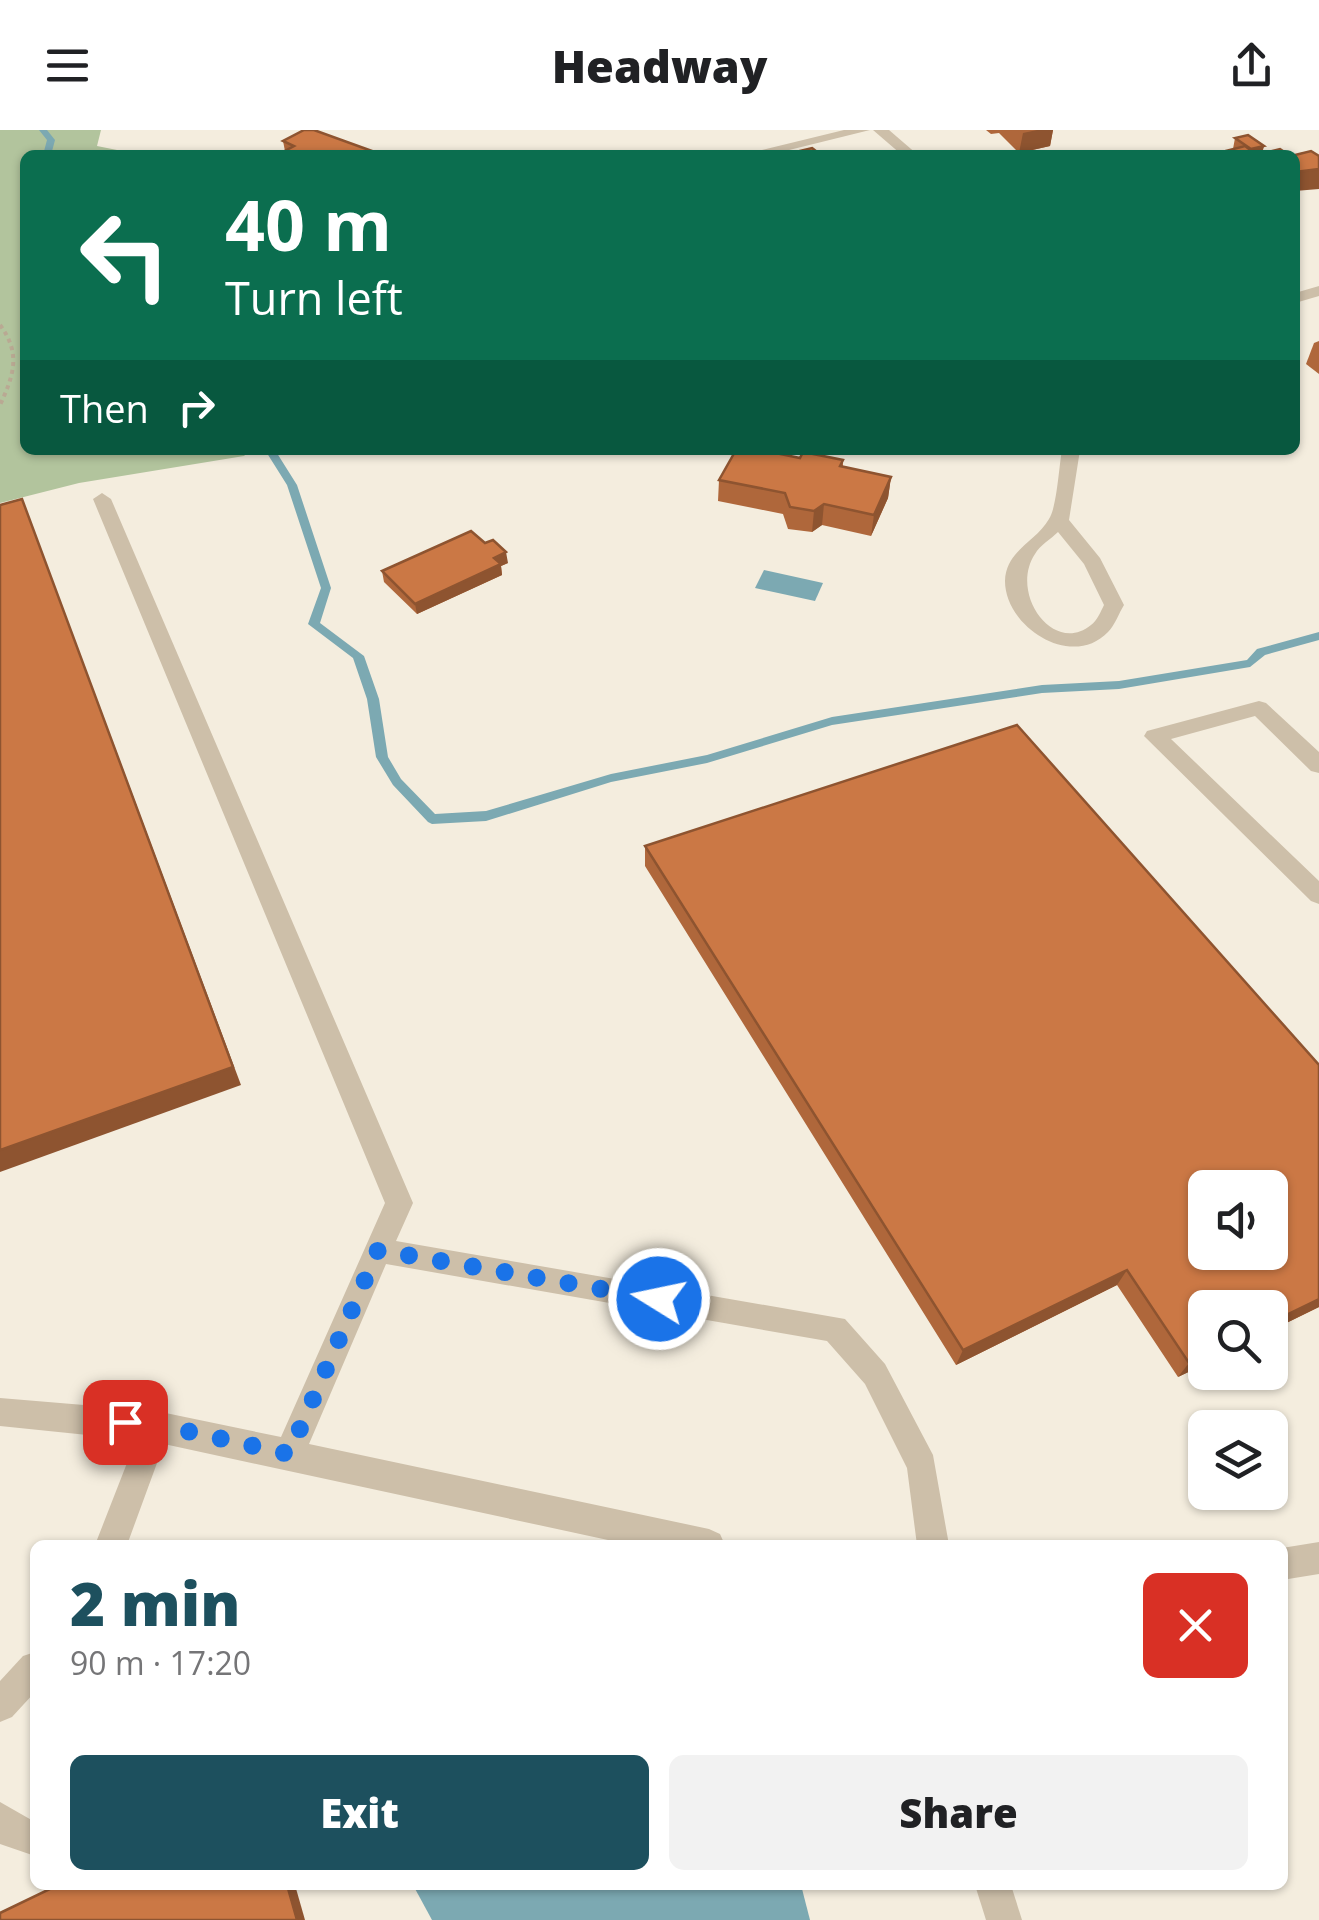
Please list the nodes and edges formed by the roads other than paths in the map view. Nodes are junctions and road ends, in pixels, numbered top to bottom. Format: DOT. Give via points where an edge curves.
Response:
graph roads {
  1 [pos="863,130"];
  2 [pos="880,130"];
  3 [pos="772,150"];
  4 [pos="904,150"];
  5 [pos="1070,455"];
  6 [pos="102,499"];
  7 [pos="1059,522"];
  8 [pos="1319,765"];
  9 [pos="1319,895"];
  10 [pos="378,1250"];
  11 [pos="0,1412"];
  12 [pos="156,1426"];
  13 [pos="289,1454"];
  14 [pos="113,1540"];
  15 [pos="683,1540"];
  16 [pos="932,1540"];
  17 [pos="1319,1558"];
  18 [pos="1288,1563"];
  19 [pos="30,1673"];
  20 [pos="0,1706"];
  21 [pos="0,1819"];
  22 [pos="30,1837"];
  23 [pos="995,1890"];
  24 [pos="1004,1920"];
  1 -- 3 [label="street"];
  2 -- 4 [label="street"];
  5 -- 7 [label="street"];
  6 -- 10 [label="street" via="399,1203"];
  7 -- 7 [label="street" via="1029,542 1014,592 1032,625 1073,639 1109,622 1114,605 1093,562"];
  8 -- 9 [label="street" via="1259,708 1155,736"];
  10 -- 13 [label="street"];
  10 -- 16 [label="street" via="835,1329 876,1374 922,1466"];
  11 -- 12 [label="street"];
  12 -- 13 [label="street"];
  12 -- 14 [label="street"];
  13 -- 15 [label="street"];
  17 -- 18 [label="street"];
  19 -- 20 [label="street"];
  21 -- 22 [label="street"];
  23 -- 24 [label="street"];
}
